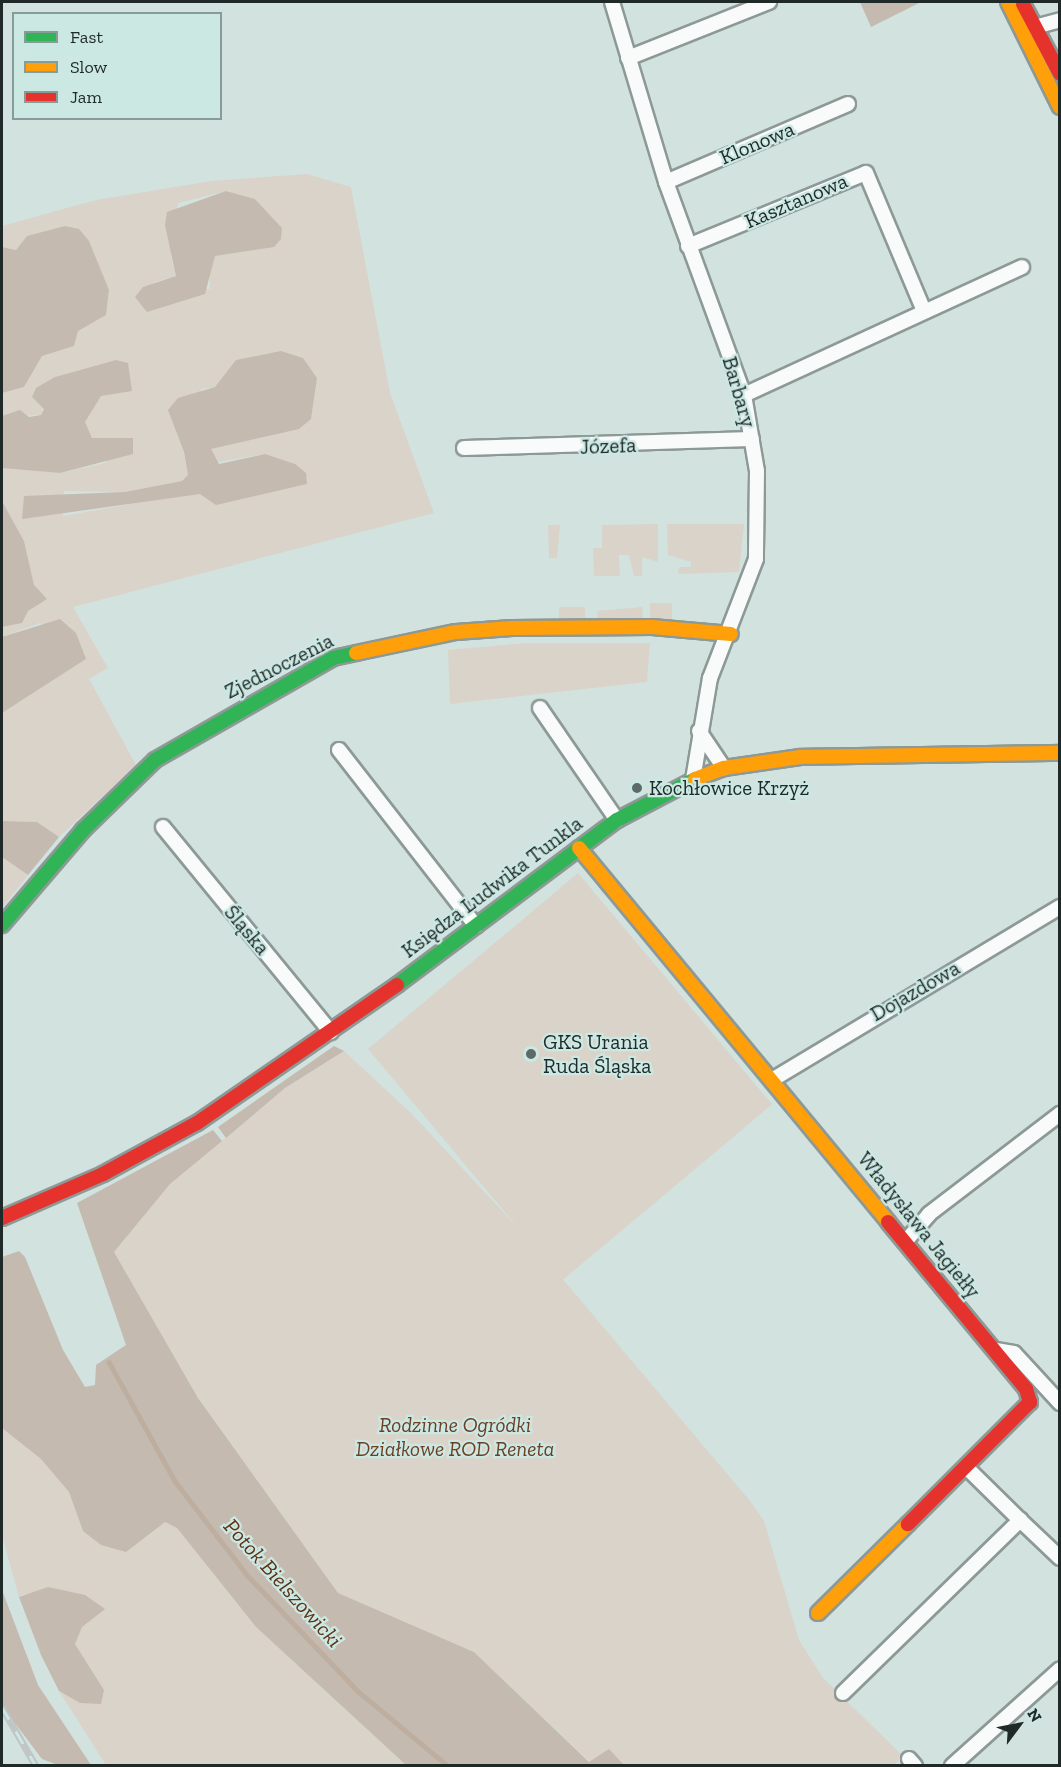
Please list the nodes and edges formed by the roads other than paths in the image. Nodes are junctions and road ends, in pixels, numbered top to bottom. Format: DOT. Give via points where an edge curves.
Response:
graph roads {
  1 [pos="612,2"];
  2 [pos="769,2"];
  3 [pos="1008,2"];
  4 [pos="1022,2"];
  5 [pos="1059,20"];
  6 [pos="1028,29"];
  7 [pos="628,58"];
  8 [pos="1059,74"];
  9 [pos="848,104"];
  10 [pos="1059,107"];
  11 [pos="666,182"];
  12 [pos="688,246"];
  13 [pos="1022,267"];
  14 [pos="924,310"];
  15 [pos="744,395"];
  16 [pos="752,439"];
  17 [pos="464,448"];
  18 [pos="730,634"];
  19 [pos="540,708"];
  20 [pos="699,731"];
  21 [pos="339,750"];
  22 [pos="1059,753"];
  23 [pos="724,768"];
  24 [pos="693,780"];
  25 [pos="617,820"];
  26 [pos="163,827"];
  27 [pos="579,848"];
  28 [pos="1059,907"];
  29 [pos="2,925"];
  30 [pos="476,926"];
  31 [pos="331,1032"];
  32 [pos="772,1080"];
  33 [pos="1059,1114"];
  34 [pos="2,1218"];
  35 [pos="905,1242"];
  36 [pos="996,1350"];
  37 [pos="1059,1403"];
  38 [pos="966,1467"];
  39 [pos="1020,1520"];
  40 [pos="1059,1558"];
  41 [pos="818,1613"];
  42 [pos="1059,1669"];
  43 [pos="843,1693"];
  44 [pos="952,1766"];
  1 -- 7 [label="street, Barbary"];
  2 -- 7 [label="street"];
  3 -- 6 [label="street"];
  4 -- 6 [label="street"];
  5 -- 6 [label="street"];
  6 -- 8 [label="street"];
  6 -- 10 [label="street"];
  7 -- 11 [label="street, Barbary"];
  9 -- 11 [label="street, Klonowa"];
  11 -- 12 [label="street, Barbary"];
  12 -- 14 [label="street, Kasztanowa" via="866,173"];
  12 -- 15 [label="street, Barbary"];
  13 -- 14 [label="street"];
  14 -- 15 [label="street"];
  15 -- 16 [label="street, Barbary"];
  16 -- 17 [label="street, Józefa"];
  16 -- 18 [label="street, Barbary" via="759,497 758,549"];
  18 -- 20 [label="street, Barbary" via="711,678"];
  18 -- 29 [label="street, Zjednoczenia" via="652,627 512,628 456,632 333,658 155,760 82,830"];
  19 -- 25 [label="street"];
  20 -- 23 [label="street"];
  20 -- 24 [label="street, Barbary"];
  21 -- 30 [label="street"];
  22 -- 23 [label="street, Księdza Ludwika Tunkla" via="800,757"];
  23 -- 24 [label="street, Księdza Ludwika Tunkla"];
  24 -- 25 [label="street, Księdza Ludwika Tunkla"];
  25 -- 27 [label="street, Księdza Ludwika Tunkla"];
  26 -- 31 [label="street, Śląska"];
  27 -- 30 [label="street, Księdza Ludwika Tunkla"];
  27 -- 32 [label="street, Władysława Jagiełły"];
  28 -- 32 [label="street, Dojazdowa"];
  30 -- 31 [label="street, Księdza Ludwika Tunkla"];
  31 -- 34 [label="street, Księdza Ludwika Tunkla" via="158,1146"];
  32 -- 35 [label="street, Władysława Jagiełły"];
  33 -- 35 [label="street" via="929,1214"];
  35 -- 36 [label="street, Władysława Jagiełły"];
  36 -- 37 [label="street" via="1014,1353"];
  36 -- 38 [label="street, Władysława Jagiełły" via="1026,1389 1030,1402"];
  38 -- 39 [label="street"];
  38 -- 41 [label="street, Władysława Jagiełły"];
  39 -- 40 [label="street"];
  39 -- 43 [label="street"];
  42 -- 44 [label="street"];
}
